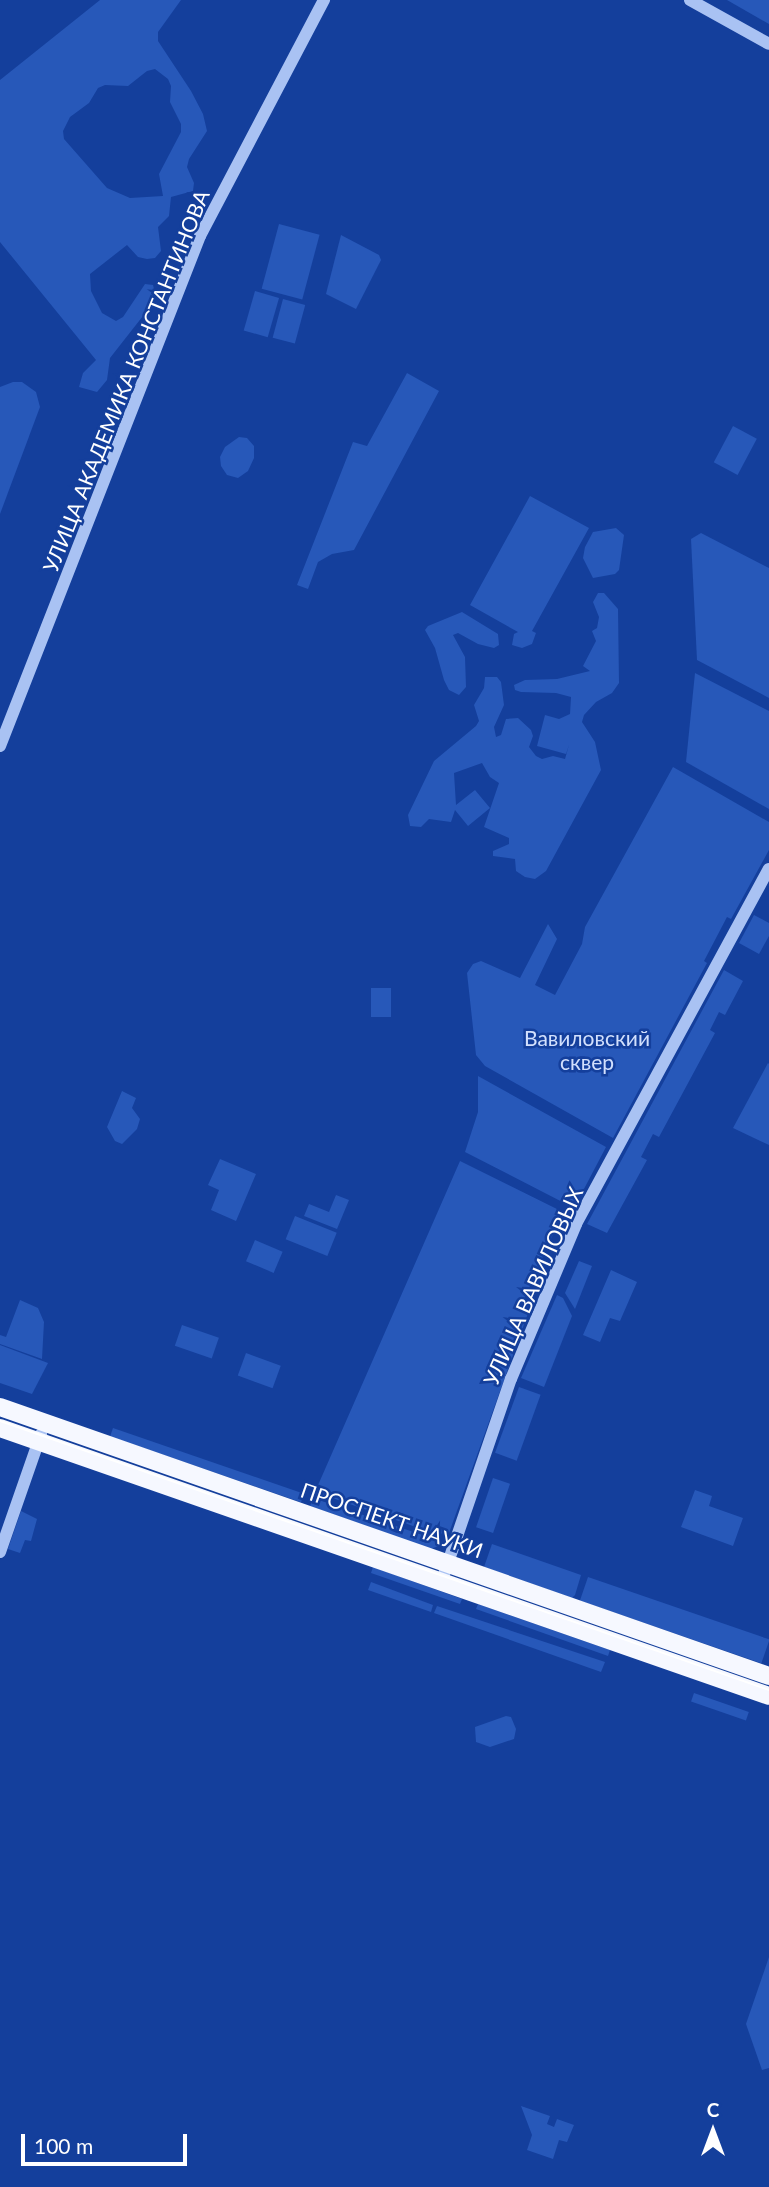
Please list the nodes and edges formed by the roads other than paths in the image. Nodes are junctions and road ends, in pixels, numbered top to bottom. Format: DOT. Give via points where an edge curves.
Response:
graph roads {
  1 [pos="324,0"];
  2 [pos="690,0"];
  3 [pos="769,44"];
  4 [pos="0,747"];
  5 [pos="769,869"];
  6 [pos="0,1407"];
  7 [pos="45,1423"];
  8 [pos="0,1428"];
  9 [pos="38,1442"];
  10 [pos="0,1552"];
  11 [pos="448,1563"];
  12 [pos="441,1583"];
  13 [pos="769,1676"];
  14 [pos="769,1696"];
  1 -- 4 [label="street, УЛИЦА АКАДЕМИКА КОНСТАНТИНОВА" via="200,236"];
  2 -- 3 [label="street"];
  5 -- 11 [label="street, УЛИЦА ВАВИЛОВЫХ" via="576,1224 511,1379"];
  6 -- 7 [label="main road, ПРОСПЕКТ НАУКИ"];
  7 -- 9 [label="street"];
  7 -- 11 [label="main road, ПРОСПЕКТ НАУКИ"];
  8 -- 9 [label="main road, ПРОСПЕКТ НАУКИ"];
  9 -- 10 [label="street"];
  9 -- 12 [label="main road, ПРОСПЕКТ НАУКИ"];
  11 -- 12 [label="street, УЛИЦА ВАВИЛОВЫХ"];
  11 -- 13 [label="main road, ПРОСПЕКТ НАУКИ"];
  12 -- 14 [label="main road, ПРОСПЕКТ НАУКИ"];
}
